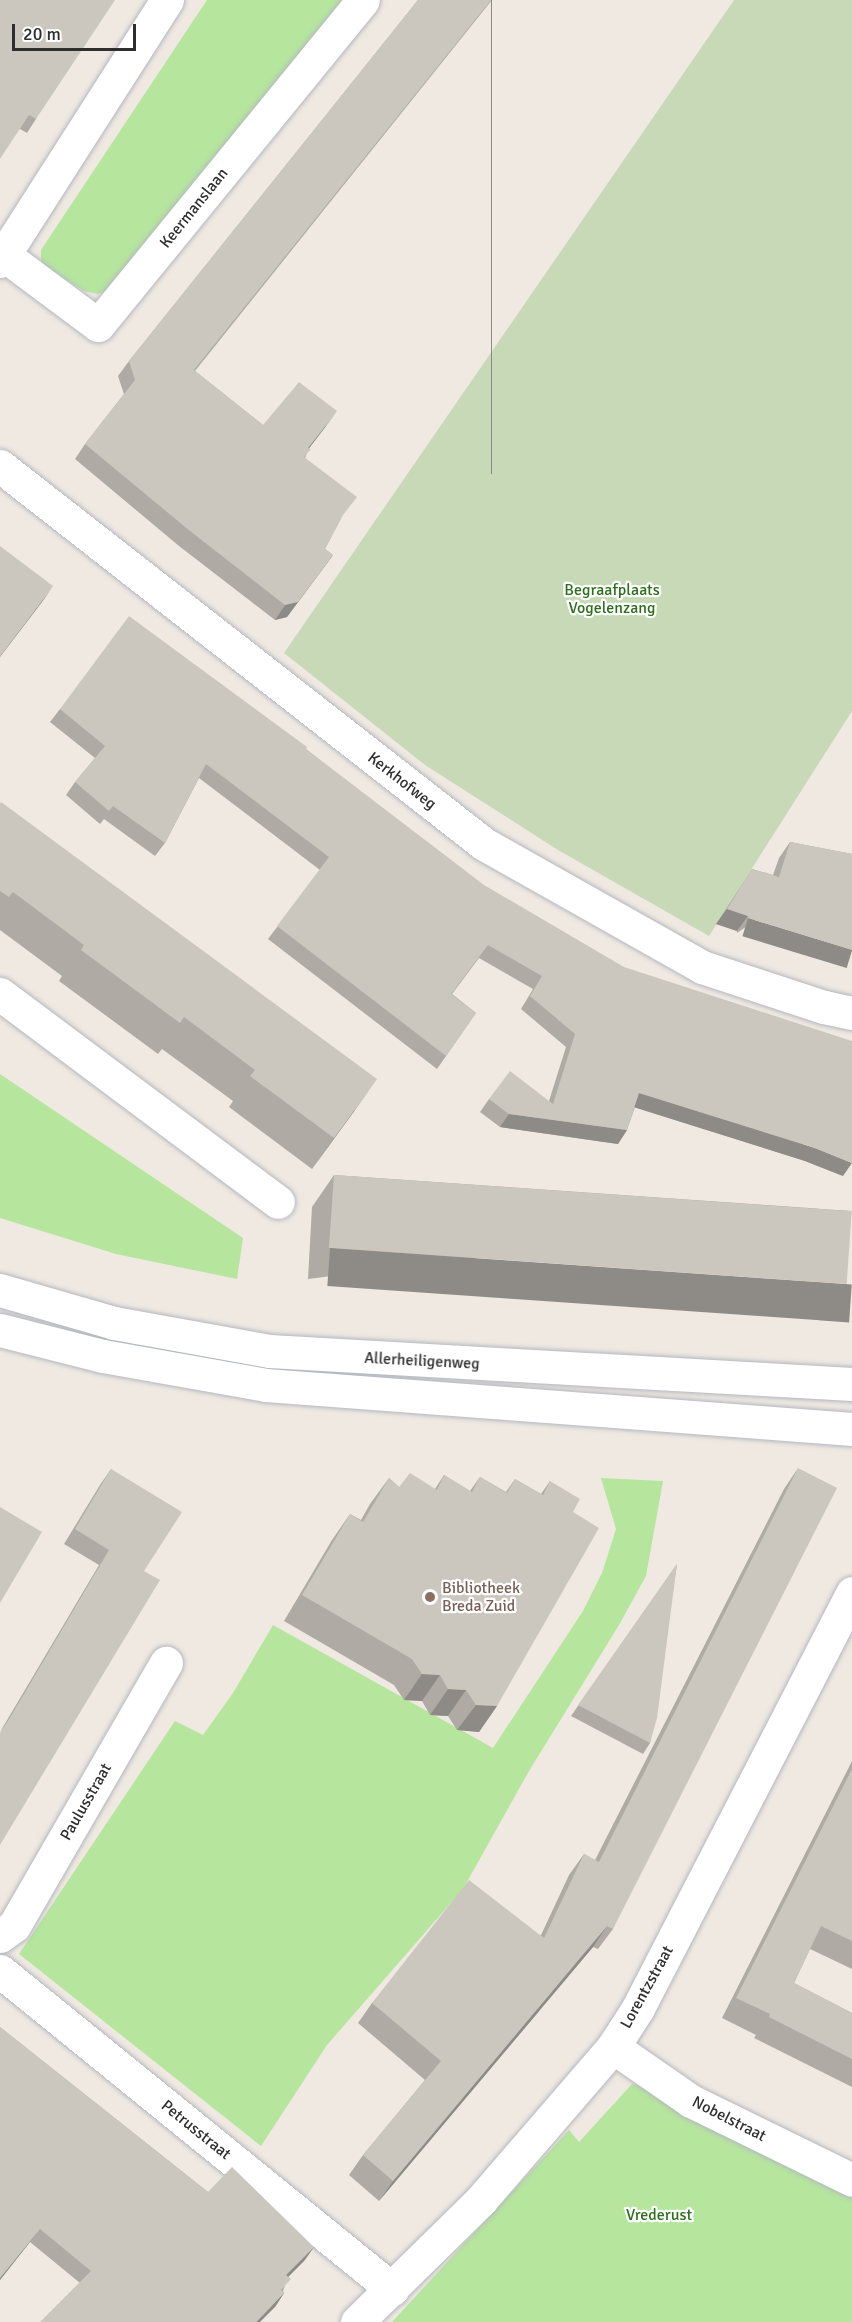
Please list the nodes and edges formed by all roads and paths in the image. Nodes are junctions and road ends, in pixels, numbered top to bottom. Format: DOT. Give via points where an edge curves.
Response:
graph roads {
  1 [pos="167,0"];
  2 [pos="363,0"];
  3 [pos="2,258"];
  4 [pos="0,466"];
  5 [pos="0,994"];
  6 [pos="852,1013"];
  7 [pos="278,1202"];
  8 [pos="0,1290"];
  9 [pos="0,1330"];
  10 [pos="852,1384"];
  11 [pos="852,1429"];
  12 [pos="852,1593"];
  13 [pos="166,1663"];
  14 [pos="0,1936"];
  15 [pos="0,1971"];
  16 [pos="613,2047"];
  17 [pos="852,2180"];
  18 [pos="392,2289"];
  19 [pos="357,2322"];
  1 -- 3 [label="street, Keermanslaan"];
  2 -- 3 [label="street, Keermanslaan" via="98,325"];
  4 -- 6 [label="street, Kerkhofweg" via="483,844 702,967"];
  5 -- 7 [label="street"];
  8 -- 10 [label="street, Allerheiligenweg" via="114,1323 269,1351"];
  9 -- 11 [label="street, Allerheiligenweg" via="103,1356 266,1385"];
  12 -- 16 [label="street, Lorentzstraat" via="638,2008"];
  13 -- 14 [label="street, Paulusstraat" via="14,1926"];
  15 -- 18 [label="street, Petrusstraat"];
  16 -- 17 [label="street, Nobelstraat" via="691,2101"];
  16 -- 18 [label="street, Lorentzstraat" via="481,2200"];
  18 -- 19 [label="street, Lorentzstraat"];
}
